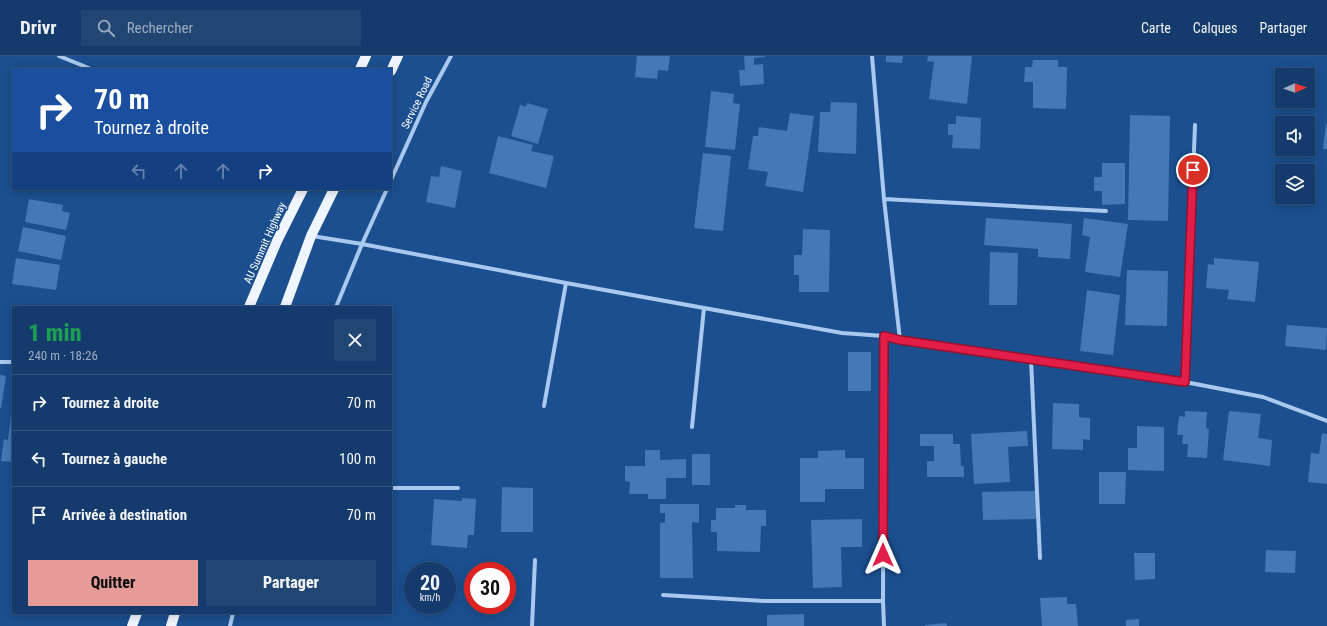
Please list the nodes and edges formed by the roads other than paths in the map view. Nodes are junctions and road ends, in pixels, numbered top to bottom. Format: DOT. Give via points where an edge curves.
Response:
graph roads {
  1 [pos="59,56"];
  2 [pos="366,56"];
  3 [pos="398,56"];
  4 [pos="451,56"];
  5 [pos="872,56"];
  6 [pos="89,68"];
  7 [pos="360,68"];
  8 [pos="392,69"];
  9 [pos="1195,125"];
  10 [pos="392,178"];
  11 [pos="302,190"];
  12 [pos="334,190"];
  13 [pos="387,190"];
  14 [pos="884,199"];
  15 [pos="1106,211"];
  16 [pos="311,236"];
  17 [pos="362,244"];
  18 [pos="566,283"];
  19 [pos="249,306"];
  20 [pos="285,306"];
  21 [pos="336,306"];
  22 [pos="704,308"];
  23 [pos="884,336"];
  24 [pos="900,340"];
  25 [pos="1031,359"];
  26 [pos="0,362"];
  27 [pos="12,362"];
  28 [pos="1185,382"];
  29 [pos="544,406"];
  30 [pos="1327,421"];
  31 [pos="692,427"];
  32 [pos="392,488"];
  33 [pos="458,488"];
  34 [pos="1040,558"];
  35 [pos="535,560"];
  36 [pos="663,595"];
  37 [pos="883,601"];
  38 [pos="137,614"];
  39 [pos="175,614"];
  40 [pos="233,614"];
  41 [pos="132,626"];
  42 [pos="171,626"];
  43 [pos="230,626"];
  44 [pos="532,626"];
  45 [pos="884,626"];
  1 -- 6 [label="street"];
  2 -- 7 [label="main road"];
  3 -- 8 [label="main road"];
  4 -- 10 [label="street, Service Road" via="426,102"];
  5 -- 14 [label="street"];
  9 -- 28 [label="street"];
  11 -- 19 [label="main road, AU Summit Highway"];
  12 -- 16 [label="main road"];
  13 -- 17 [label="street"];
  14 -- 15 [label="street"];
  14 -- 24 [label="street"];
  16 -- 17 [label="street"];
  16 -- 20 [label="main road"];
  17 -- 18 [label="street"];
  17 -- 21 [label="street"];
  18 -- 22 [label="street"];
  18 -- 29 [label="street"];
  22 -- 23 [label="street" via="842,333"];
  22 -- 31 [label="street"];
  23 -- 24 [label="street"];
  23 -- 37 [label="street"];
  24 -- 25 [label="street"];
  25 -- 28 [label="street"];
  25 -- 34 [label="street"];
  26 -- 27 [label="street"];
  28 -- 30 [label="street" via="1263,397"];
  32 -- 33 [label="street"];
  35 -- 44 [label="street"];
  36 -- 37 [label="street" via="765,601"];
  37 -- 45 [label="street"];
  38 -- 41 [label="main road"];
  39 -- 42 [label="main road"];
  40 -- 43 [label="street"];
}
